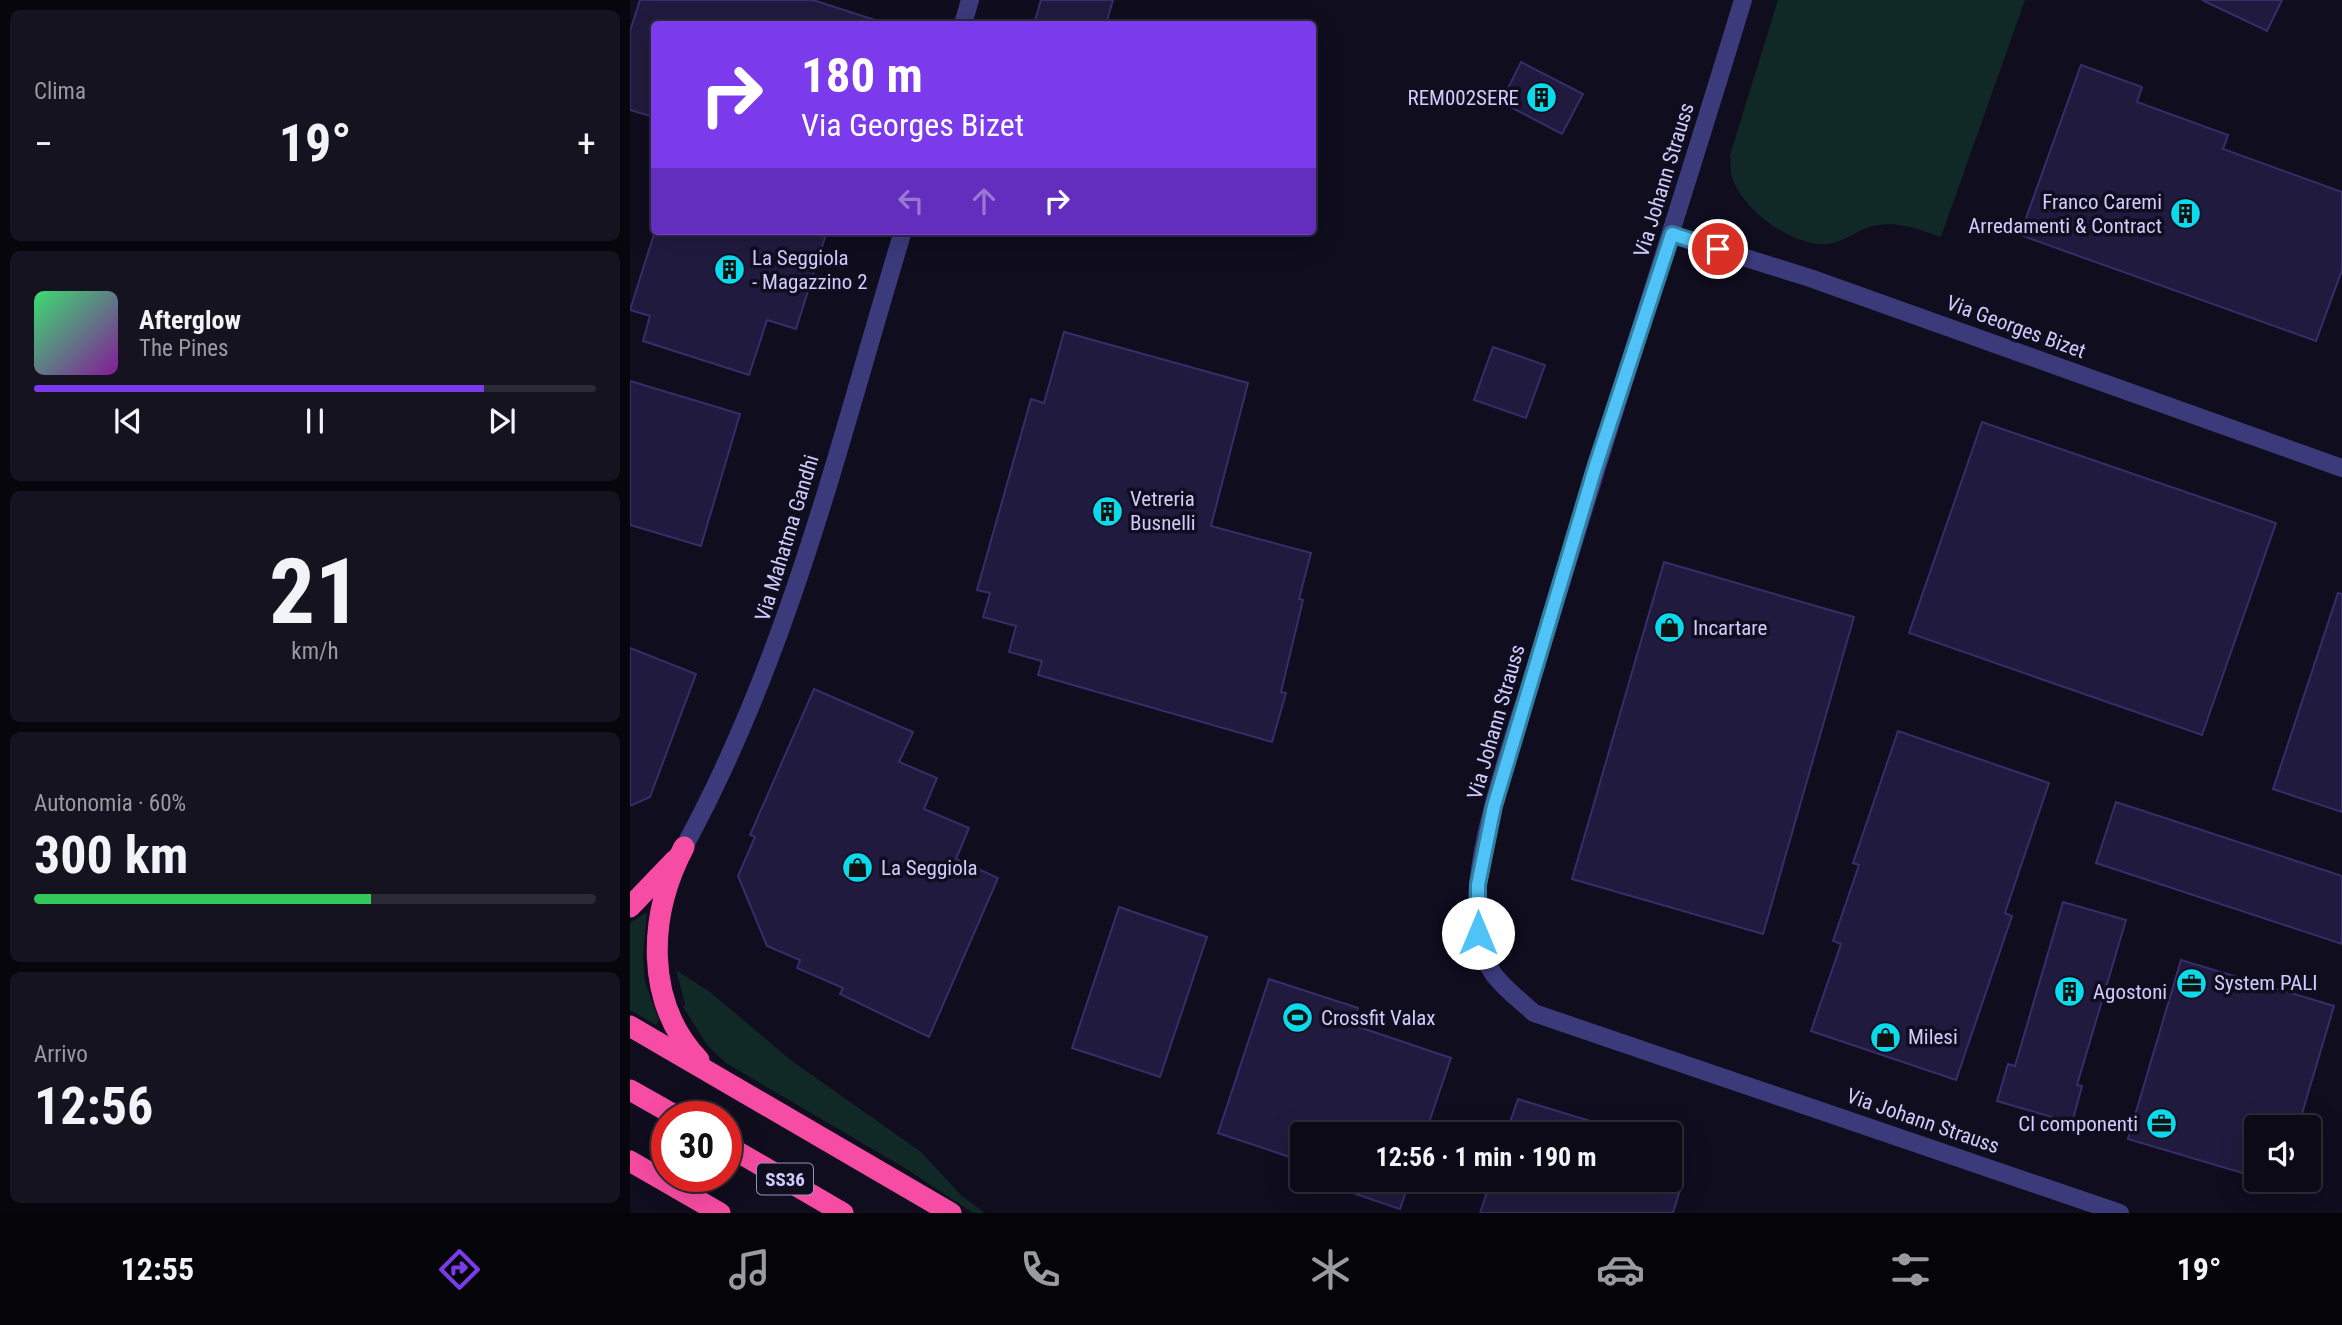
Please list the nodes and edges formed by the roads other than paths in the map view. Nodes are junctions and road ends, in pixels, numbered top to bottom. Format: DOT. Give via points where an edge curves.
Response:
graph roads {
  1 [pos="958,0"];
  2 [pos="970,0"];
  3 [pos="1742,0"];
  4 [pos="962,21"];
  5 [pos="964,21"];
  6 [pos="1672,234"];
  7 [pos="902,235"];
  8 [pos="2342,468"];
  9 [pos="684,847"];
  10 [pos="656,896"];
  11 [pos="630,906"];
  12 [pos="630,1026"];
  13 [pos="724,1080"];
  14 [pos="630,1090"];
  15 [pos="651,1102"];
  16 [pos="742,1154"];
  17 [pos="630,1161"];
  18 [pos="720,1213"];
  19 [pos="843,1213"];
  20 [pos="951,1213"];
  21 [pos="2120,1213"];
  1 -- 4 [label="street"];
  2 -- 5 [label="street"];
  3 -- 6 [label="street, Via Johann Strauss"];
  6 -- 8 [label="street, Via Georges Bizet" via="1810,278"];
  6 -- 21 [label="street, Via Johann Strauss" via="1595,468 1494,806 1478,885 1478,933 1490,974 1534,1013"];
  7 -- 9 [label="street, Via Mahatma Gandhi" via="779,640 735,748"];
  9 -- 10 [label="highway"];
  10 -- 11 [label="highway"];
  10 -- 13 [label="highway" via="661,990 677,1032 698,1059"];
  12 -- 13 [label="highway"];
  13 -- 20 [label="highway"];
  14 -- 15 [label="highway"];
  16 -- 19 [label="highway, SS36"];
  17 -- 18 [label="highway"];
}
